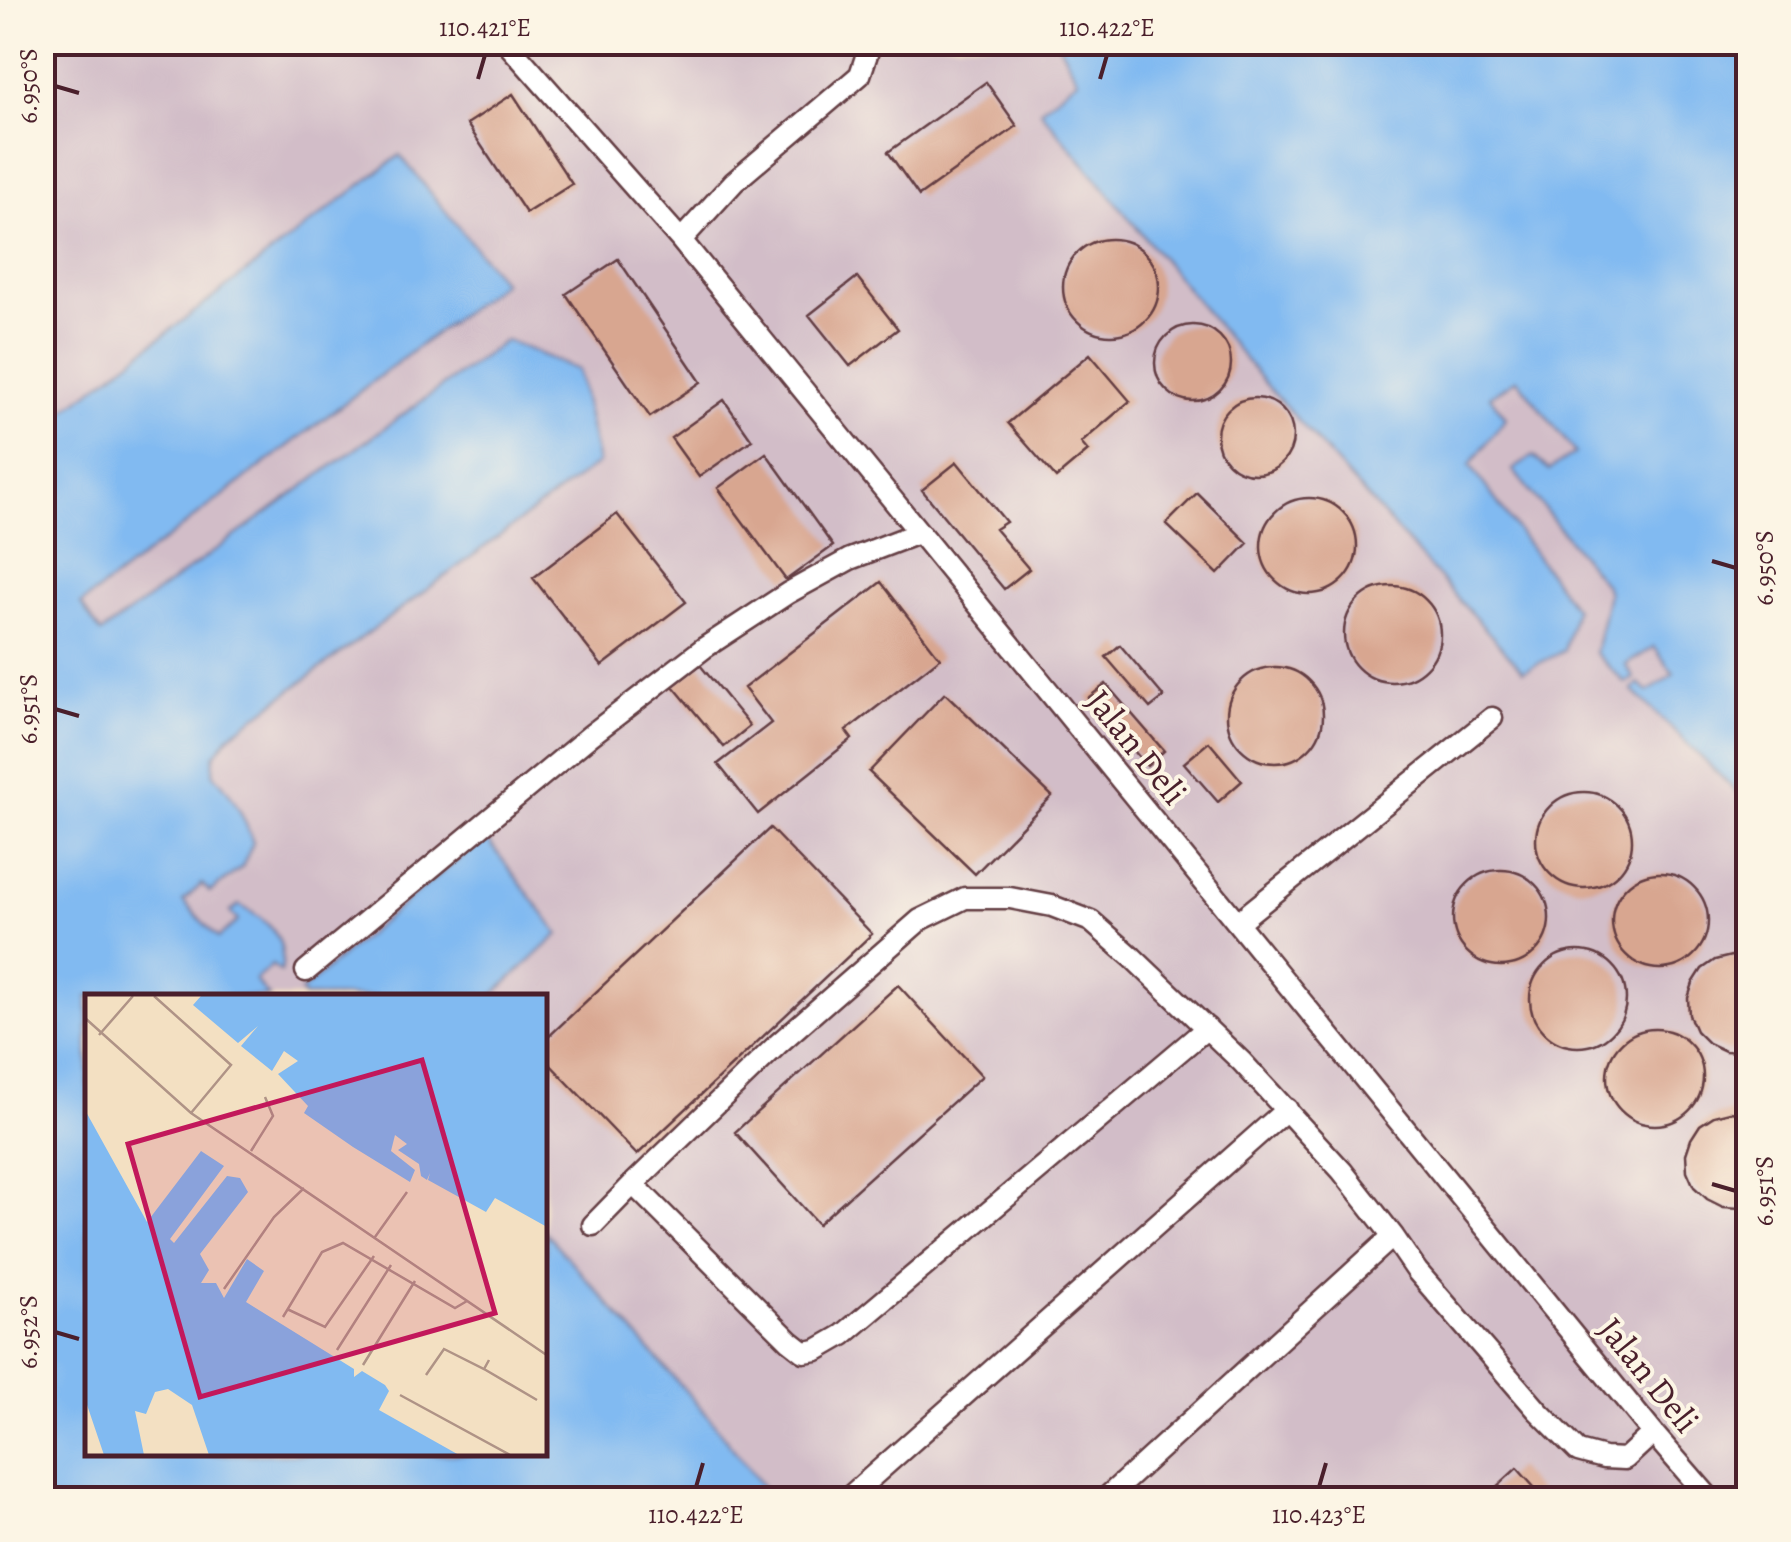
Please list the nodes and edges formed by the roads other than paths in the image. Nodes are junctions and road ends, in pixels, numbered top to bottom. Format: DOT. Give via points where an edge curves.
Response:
graph roads {
  1 [pos="506,42"];
  2 [pos="871,42"];
  3 [pos="681,240"];
  4 [pos="918,533"];
  5 [pos="1492,718"];
  6 [pos="1238,922"];
  7 [pos="306,971"];
  8 [pos="1207,1028"];
  9 [pos="1286,1109"];
  10 [pos="633,1184"];
  11 [pos="594,1225"];
  12 [pos="1393,1236"];
  13 [pos="1653,1432"];
  14 [pos="847,1499"];
  15 [pos="1104,1500"];
  16 [pos="1710,1500"];
  1 -- 3 [label="lane, Jalan Deli"];
  2 -- 3 [label="lane" via="860,75 734,182"];
  3 -- 4 [label="lane, Jalan Deli"];
  4 -- 6 [label="lane, Jalan Deli"];
  4 -- 7 [label="lane" via="788,592 704,648"];
  5 -- 6 [label="lane"];
  6 -- 13 [label="lane, Jalan Deli"];
  8 -- 9 [label="lane"];
  8 -- 10 [label="lane" via="1092,921 1010,898 965,898 920,920"];
  8 -- 10 [label="lane" via="843,1335 816,1350 804,1352 790,1341"];
  9 -- 12 [label="lane"];
  9 -- 14 [label="lane"];
  10 -- 11 [label="lane"];
  12 -- 13 [label="lane" via="1578,1451 1625,1459"];
  12 -- 15 [label="lane"];
  13 -- 16 [label="lane, Jalan Deli"];
}
